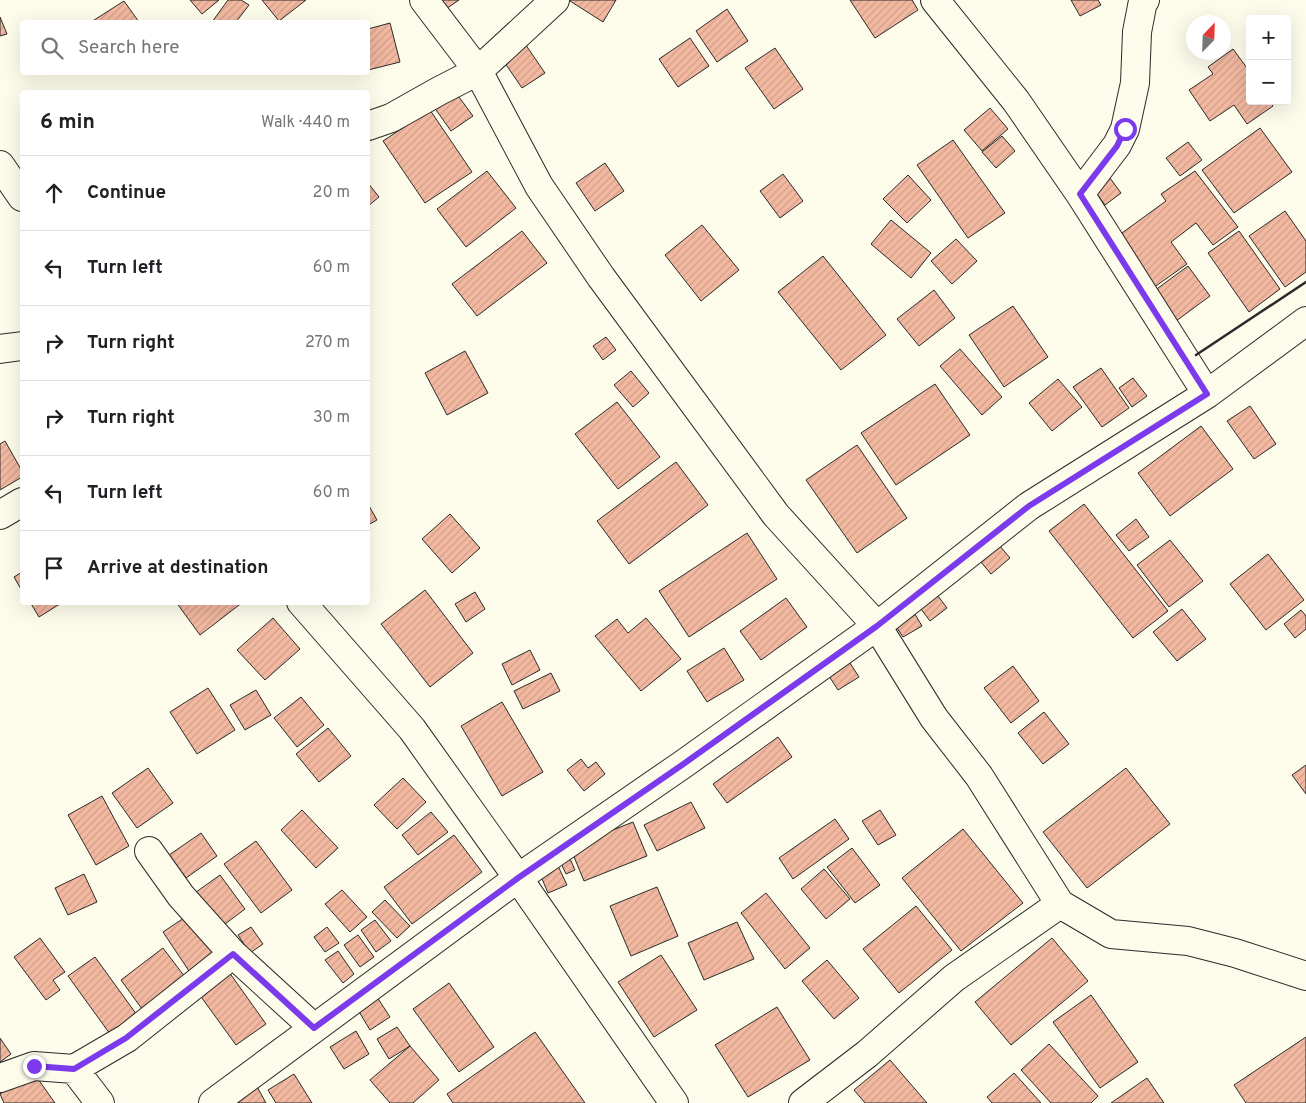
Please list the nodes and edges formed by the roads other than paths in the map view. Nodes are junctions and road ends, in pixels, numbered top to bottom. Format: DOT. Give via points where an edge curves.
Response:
graph roads {
  1 [pos="424,0"];
  2 [pos="555,0"];
  3 [pos="1144,0"];
  4 [pos="948,4"];
  5 [pos="478,71"];
  6 [pos="370,125"];
  7 [pos="0,165"];
  8 [pos="20,194"];
  9 [pos="1080,194"];
  10 [pos="1306,322"];
  11 [pos="1207,394"];
  12 [pos="20,503"];
  13 [pos="0,515"];
  14 [pos="304,605"];
  15 [pos="877,626"];
  16 [pos="149,851"];
  17 [pos="518,878"];
  18 [pos="1060,904"];
  19 [pos="233,954"];
  20 [pos="1306,976"];
  21 [pos="314,1028"];
  22 [pos="74,1069"];
  23 [pos="0,1078"];
  24 [pos="100,1103"];
  25 [pos="214,1103"];
  26 [pos="674,1103"];
  27 [pos="803,1103"];
  1 -- 5 [label="street"];
  2 -- 5 [label="street"];
  3 -- 9 [label="street" via="1137,32 1135,83 1125,129 1117,146"];
  4 -- 9 [label="street"];
  5 -- 6 [label="street" via="392,118"];
  5 -- 15 [label="street" via="539,186 601,278 776,515"];
  7 -- 8 [label="street"];
  9 -- 11 [label="street"];
  10 -- 11 [label="street"];
  11 -- 15 [label="street" via="1029,506"];
  12 -- 13 [label="street"];
  14 -- 17 [label="street" via="412,728"];
  15 -- 17 [label="street"];
  15 -- 18 [label="street" via="934,718 979,776"];
  16 -- 19 [label="street" via="181,896"];
  17 -- 21 [label="street"];
  17 -- 26 [label="street"];
  18 -- 20 [label="street" via="1111,934 1188,942"];
  18 -- 27 [label="street" via="954,978 867,1054"];
  19 -- 21 [label="street"];
  19 -- 22 [label="street" via="126,1038"];
  21 -- 25 [label="street"];
  22 -- 23 [label="street" via="34,1066"];
  22 -- 24 [label="street"];
}
